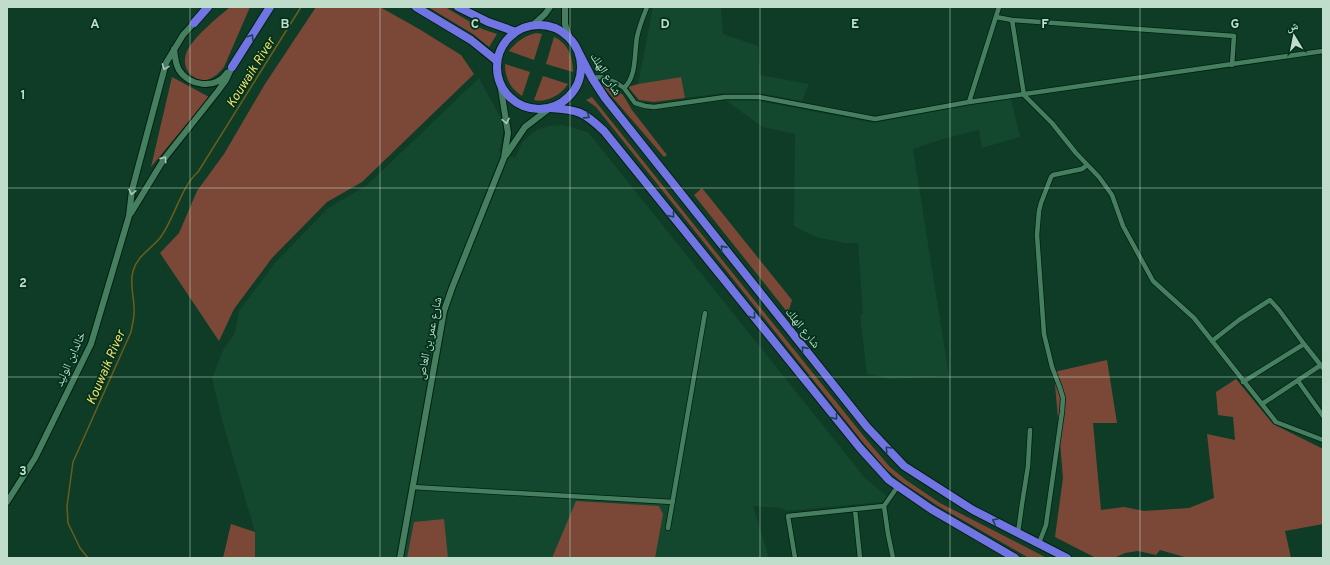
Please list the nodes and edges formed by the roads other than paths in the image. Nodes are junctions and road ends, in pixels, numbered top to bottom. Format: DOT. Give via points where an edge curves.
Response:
graph roads {
  1 [pos="208,7"];
  2 [pos="270,7"];
  3 [pos="416,7"];
  4 [pos="458,7"];
  5 [pos="550,7"];
  6 [pos="565,7"];
  7 [pos="647,7"];
  8 [pos="999,7"];
  9 [pos="996,17"];
  10 [pos="1012,20"];
  11 [pos="194,23"];
  12 [pos="533,26"];
  13 [pos="516,32"];
  14 [pos="570,39"];
  15 [pos="174,48"];
  16 [pos="578,51"];
  17 [pos="1323,52"];
  18 [pos="497,61"];
  19 [pos="1232,65"];
  20 [pos="232,67"];
  21 [pos="592,78"];
  22 [pos="500,83"];
  23 [pos="624,88"];
  24 [pos="1024,95"];
  25 [pos="969,102"];
  26 [pos="550,108"];
  27 [pos="504,158"];
  28 [pos="1087,165"];
  29 [pos="129,216"];
  30 [pos="705,313"];
  31 [pos="1212,342"];
  32 [pos="1304,344"];
  33 [pos="1322,367"];
  34 [pos="1298,381"];
  35 [pos="1243,382"];
  36 [pos="1262,404"];
  37 [pos="1323,416"];
  38 [pos="1030,430"];
  39 [pos="1323,440"];
  40 [pos="898,486"];
  41 [pos="412,487"];
  42 [pos="7,502"];
  43 [pos="673,502"];
  44 [pos="884,506"];
  45 [pos="855,509"];
  46 [pos="668,528"];
  47 [pos="1018,533"];
  48 [pos="1039,544"];
  49 [pos="400,558"];
  50 [pos="795,558"];
  51 [pos="860,558"];
  52 [pos="893,558"];
  53 [pos="1015,558"];
  54 [pos="1067,558"];
  1 -- 11 [label="highway"];
  20 -- 2 [label="highway, one-way"];
  3 -- 18 [label="highway" via="471,40"];
  4 -- 13 [label="highway"];
  5 -- 12 [label="main road"];
  6 -- 14 [label="main road" via="565,24"];
  7 -- 23 [label="street" via="637,38 632,76"];
  8 -- 9 [label="street"];
  9 -- 10 [label="street"];
  9 -- 25 [label="street"];
  10 -- 19 [label="street" via="1234,36"];
  10 -- 24 [label="street"];
  11 -- 15 [label="main road"];
  12 -- 13 [label="highway"];
  12 -- 14 [label="highway" via="553,28"];
  13 -- 18 [label="highway" via="505,42"];
  14 -- 16 [label="highway"];
  15 -- 20 [label="main road" via="178,70 195,83 216,82"];
  15 -- 29 [label="main road, one-way" via="161,79 132,190"];
  16 -- 21 [label="highway, شارع الهلك"];
  16 -- 26 [label="highway" via="581,65 579,79 573,92 563,102"];
  17 -- 19 [label="street"];
  18 -- 22 [label="highway"];
  19 -- 24 [label="street"];
  29 -- 20 [label="main road, one-way" via="161,164 218,91"];
  21 -- 23 [label="street" via="600,77"];
  47 -- 21 [label="highway, شارع الهلك, one-way" via="973,510 904,466 867,427 712,234"];
  22 -- 26 [label="highway" via="515,102 526,107"];
  22 -- 27 [label="main road, شارع عمر بن العاص, one-way" via="508,133"];
  23 -- 25 [label="street" via="635,102 645,106 725,97 759,97 875,119"];
  24 -- 25 [label="street"];
  24 -- 28 [label="street" via="1052,122"];
  26 -- 27 [label="main road" via="525,127"];
  26 -- 40 [label="highway, one-way" via="581,112 604,131 860,448"];
  27 -- 41 [label="main road, شارع عمر بن العاص" via="444,311"];
  28 -- 31 [label="street" via="1112,195 1123,226 1153,281 1194,318"];
  28 -- 48 [label="street" via="1082,169 1053,175 1039,211 1037,235 1044,334 1060,388 1062,412 1046,525"];
  29 -- 42 [label="main road, خالدابن الوليد" via="91,344 35,458"];
  30 -- 43 [label="street"];
  31 -- 32 [label="street" via="1270,300"];
  31 -- 35 [label="street"];
  32 -- 33 [label="street"];
  32 -- 35 [label="street"];
  33 -- 34 [label="street"];
  34 -- 36 [label="street"];
  34 -- 37 [label="street"];
  35 -- 36 [label="street"];
  36 -- 39 [label="street" via="1276,422"];
  38 -- 47 [label="street" via="1028,466"];
  40 -- 44 [label="street"];
  40 -- 53 [label="highway"];
  41 -- 43 [label="street"];
  41 -- 49 [label="main road, شارع عمر بن العاص"];
  43 -- 46 [label="street"];
  44 -- 45 [label="street"];
  44 -- 52 [label="street"];
  45 -- 50 [label="street" via="788,516"];
  45 -- 51 [label="street"];
  47 -- 48 [label="highway, شارع الهلك"];
  48 -- 54 [label="highway, شارع الهلك"];
}
